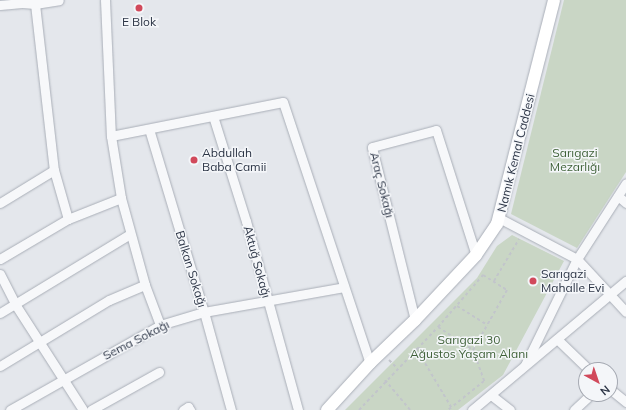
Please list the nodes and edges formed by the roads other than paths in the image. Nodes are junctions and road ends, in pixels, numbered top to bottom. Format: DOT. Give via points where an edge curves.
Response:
graph roads {
  1 [pos="59,0"];
  2 [pos="105,0"];
  3 [pos="554,0"];
  4 [pos="22,1"];
  5 [pos="35,4"];
  6 [pos="0,5"];
  7 [pos="213,116"];
  8 [pos="149,129"];
  9 [pos="111,136"];
  10 [pos="54,170"];
  11 [pos="626,183"];
  12 [pos="618,196"];
  13 [pos="121,198"];
  14 [pos="0,203"];
  15 [pos="626,203"];
  16 [pos="499,218"];
  17 [pos="68,219"];
  18 [pos="130,234"];
  19 [pos="476,255"];
  20 [pos="0,259"];
  21 [pos="577,259"];
  22 [pos="0,274"];
  23 [pos="626,281"];
  24 [pos="145,285"];
  25 [pos="344,287"];
  26 [pos="608,295"];
  27 [pos="268,300"];
  28 [pos="15,304"];
  29 [pos="204,312"];
  30 [pos="626,312"];
  31 [pos="0,313"];
  32 [pos="415,320"];
  33 [pos="160,325"];
  34 [pos="557,339"];
  35 [pos="38,341"];
  36 [pos="581,362"];
  37 [pos="370,363"];
  38 [pos="525,365"];
  39 [pos="0,366"];
  40 [pos="159,372"];
  41 [pos="64,379"];
  42 [pos="491,395"];
  43 [pos="618,396"];
  44 [pos="582,402"];
  45 [pos="626,402"];
  46 [pos="10,410"];
  47 [pos="83,410"];
  48 [pos="91,410"];
  49 [pos="183,410"];
  50 [pos="190,410"];
  51 [pos="231,410"];
  52 [pos="298,410"];
  53 [pos="327,410"];
  54 [pos="472,410"];
  55 [pos="510,410"];
  56 [pos="574,410"];
  1 -- 5 [label="street"];
  2 -- 9 [label="street"];
  3 -- 16 [label="main road, Namık Kemal Caddesi"];
  4 -- 5 [label="street"];
  4 -- 6 [label="street"];
  5 -- 10 [label="street"];
  7 -- 8 [label="street"];
  7 -- 25 [label="street" via="283,102"];
  7 -- 27 [label="street, Aktuğ Sokağı"];
  8 -- 9 [label="street"];
  8 -- 29 [label="street, Balkan Sokağı"];
  9 -- 13 [label="street"];
  10 -- 14 [label="street"];
  10 -- 17 [label="street"];
  11 -- 12 [label="street"];
  12 -- 15 [label="street"];
  12 -- 21 [label="street"];
  13 -- 17 [label="street"];
  13 -- 18 [label="street"];
  16 -- 19 [label="main road, Namık Kemal Caddesi"];
  16 -- 21 [label="street"];
  17 -- 20 [label="street"];
  18 -- 24 [label="street"];
  18 -- 28 [label="street"];
  19 -- 32 [label="main road, Namık Kemal Caddesi"];
  19 -- 32 [label="street, Araç Sokağı" via="436,130 372,147"];
  21 -- 26 [label="street"];
  21 -- 38 [label="street"];
  22 -- 28 [label="street"];
  23 -- 26 [label="street"];
  24 -- 33 [label="street"];
  24 -- 35 [label="street" via="109,300"];
  25 -- 27 [label="street, Sema Sokağı"];
  25 -- 37 [label="street"];
  26 -- 30 [label="street"];
  26 -- 34 [label="street"];
  27 -- 29 [label="street, Sema Sokağı"];
  27 -- 52 [label="street, Aktuğ Sokağı"];
  28 -- 31 [label="street"];
  28 -- 35 [label="street"];
  29 -- 33 [label="street, Sema Sokağı"];
  29 -- 51 [label="street, Balkan Sokağı"];
  32 -- 37 [label="main road, Namık Kemal Caddesi"];
  33 -- 41 [label="street, Sema Sokağı"];
  34 -- 36 [label="street"];
  34 -- 38 [label="street"];
  35 -- 39 [label="street"];
  35 -- 41 [label="street"];
  37 -- 53 [label="main road, Namık Kemal Caddesi"];
  38 -- 42 [label="street"];
  40 -- 48 [label="street"];
  41 -- 46 [label="street, Sema Sokağı"];
  41 -- 47 [label="street"];
  42 -- 54 [label="street"];
  42 -- 55 [label="street"];
  43 -- 45 [label="street"];
  44 -- 56 [label="street"];
  49 -- 50 [label="street" via="188,407"];
}
